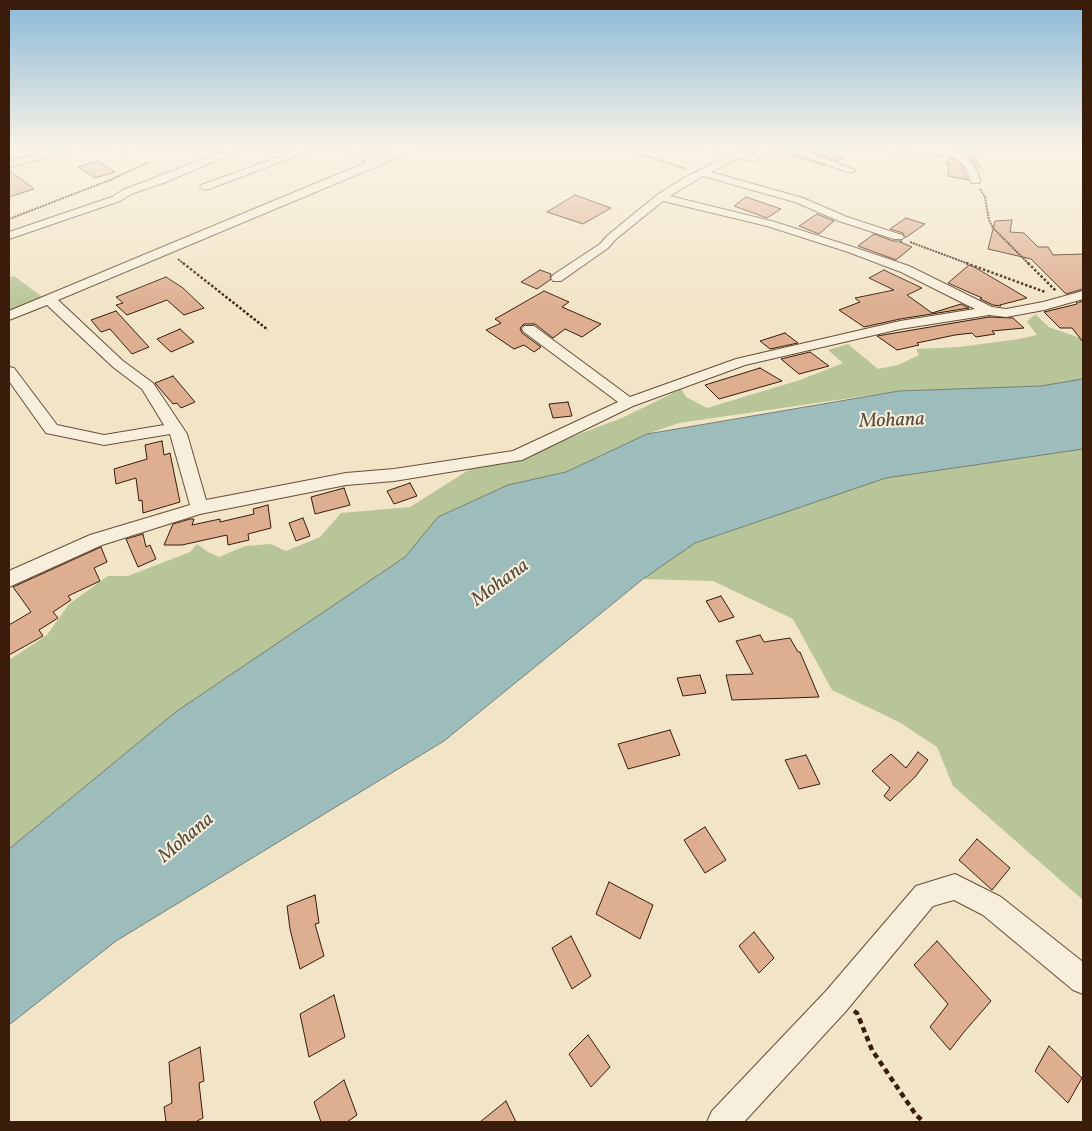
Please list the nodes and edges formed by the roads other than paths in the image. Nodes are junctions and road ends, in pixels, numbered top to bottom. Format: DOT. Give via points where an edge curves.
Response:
graph roads {
  1 [pos="108,202"];
  2 [pos="281,202"];
  3 [pos="655,202"];
  4 [pos="680,202"];
  5 [pos="803,202"];
  6 [pos="9,236"];
  7 [pos="898,237"];
  8 [pos="558,278"];
  9 [pos="1083,295"];
  10 [pos="50,300"];
  11 [pos="989,311"];
  12 [pos="9,316"];
  13 [pos="529,329"];
  14 [pos="9,371"];
  15 [pos="628,403"];
  16 [pos="174,428"];
  17 [pos="200,508"];
  18 [pos="9,578"];
  19 [pos="1083,980"];
  20 [pos="723,1122"];
  1 -- 6 [label="street"];
  2 -- 10 [label="street"];
  3 -- 8 [label="street" via="604,246"];
  4 -- 11 [label="street" via="771,224 852,250 905,269"];
  5 -- 7 [label="street"];
  9 -- 11 [label="street" via="1006,313"];
  10 -- 12 [label="street"];
  10 -- 16 [label="street" via="118,364 148,386"];
  11 -- 15 [label="street" via="900,326 741,362"];
  13 -- 15 [label="street"];
  14 -- 16 [label="street" via="52,429 104,440"];
  15 -- 17 [label="street" via="516,456 346,479"];
  16 -- 17 [label="street" via="179,434"];
  17 -- 18 [label="street" via="96,540"];
  19 -- 20 [label="street" via="992,906 955,887 924,895 836,1000"];
}
